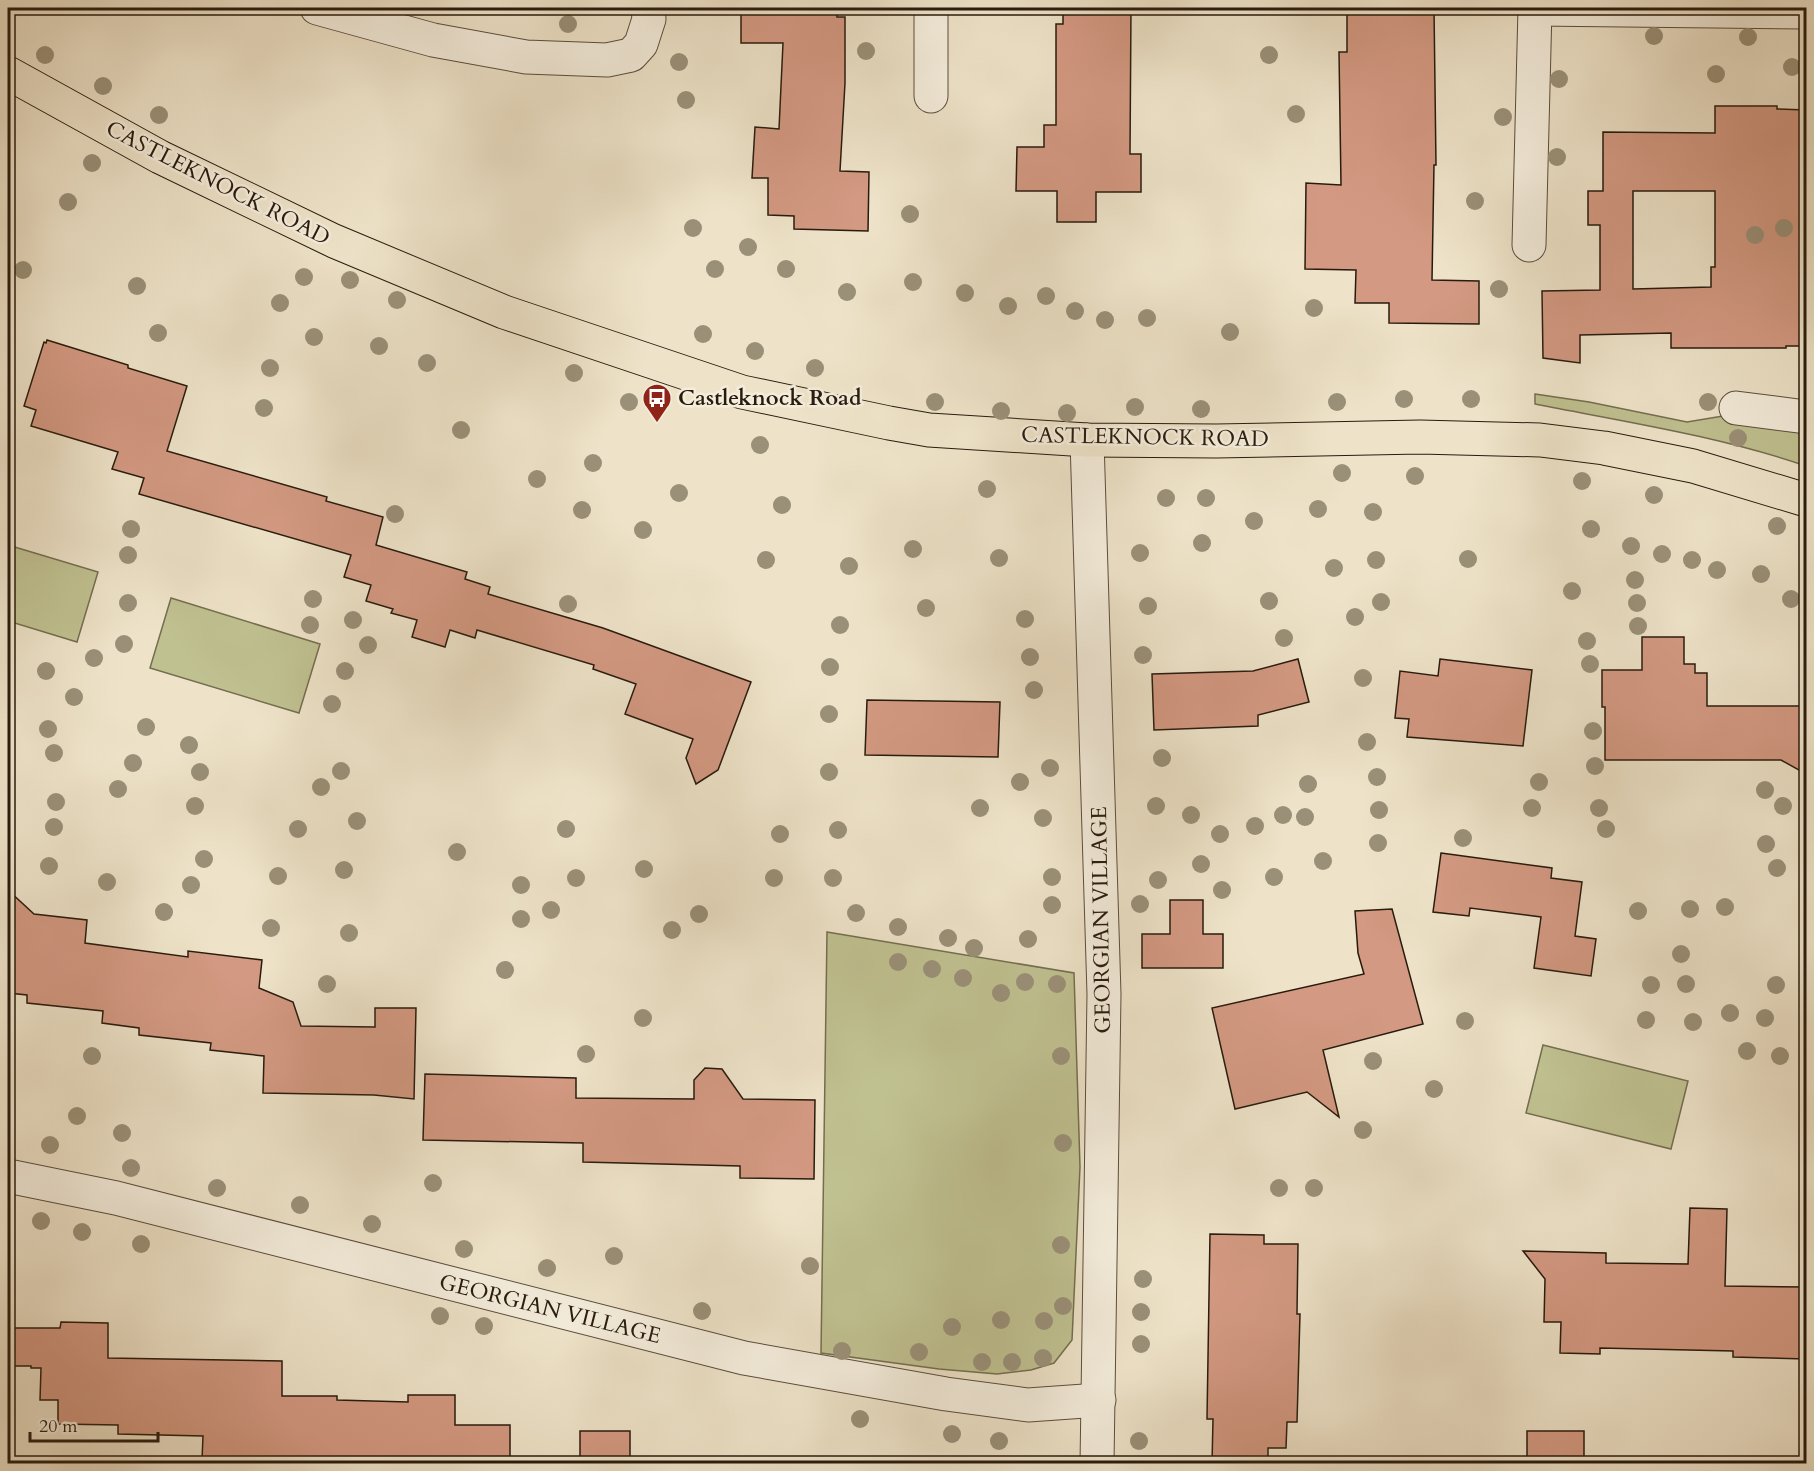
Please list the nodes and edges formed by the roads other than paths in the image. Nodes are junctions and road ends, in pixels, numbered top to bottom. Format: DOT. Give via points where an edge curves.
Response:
graph roads {
  1 [pos="317,8"];
  2 [pos="648,8"];
  3 [pos="931,8"];
  4 [pos="1534,8"];
  5 [pos="1806,12"];
  6 [pos="8,73"];
  7 [pos="931,96"];
  8 [pos="1529,245"];
  9 [pos="1736,408"];
  10 [pos="1806,417"];
  11 [pos="1087,440"];
  12 [pos="1806,500"];
  13 [pos="8,1176"];
  14 [pos="1099,1400"];
  15 [pos="1097,1464"];
  1 -- 2 [label="street" via="433,40 526,57 607,60 631,55 641,44 649,19"];
  3 -- 7 [label="street"];
  4 -- 5 [label="street"];
  4 -- 8 [label="street"];
  6 -- 11 [label="main road, CASTLEKNOCK ROAD" via="160,157 334,241 556,332 742,392 889,423 929,430"];
  9 -- 10 [label="street"];
  11 -- 12 [label="main road, CASTLEKNOCK ROAD" via="1540,440 1693,466"];
  11 -- 14 [label="street, GEORGIAN VILLAGE" via="1104,994"];
  13 -- 14 [label="street, GEORGIAN VILLAGE" via="116,1198 744,1358 1028,1405"];
  14 -- 15 [label="street, GEORGIAN VILLAGE"];
}
